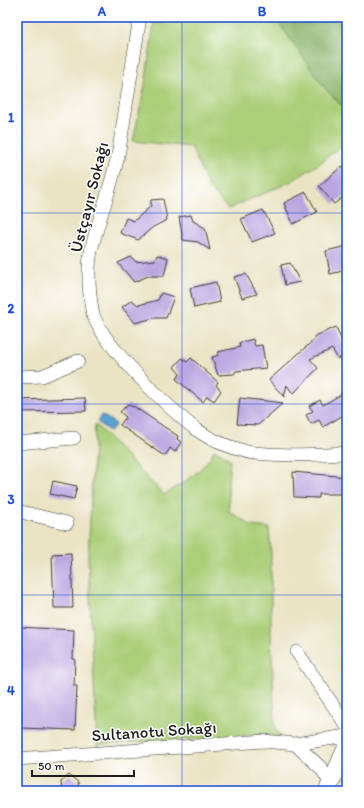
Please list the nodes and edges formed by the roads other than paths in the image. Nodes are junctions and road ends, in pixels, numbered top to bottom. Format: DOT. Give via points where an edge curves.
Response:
graph roads {
  1 [pos="140,17"];
  2 [pos="78,361"];
  3 [pos="17,377"];
  4 [pos="74,438"];
  5 [pos="17,442"];
  6 [pos="347,453"];
  7 [pos="17,511"];
  8 [pos="67,522"];
  9 [pos="297,652"];
  10 [pos="347,726"];
  11 [pos="347,736"];
  12 [pos="294,744"];
  13 [pos="347,746"];
  14 [pos="17,759"];
  15 [pos="328,786"];
  1 -- 6 [label="street, Üstçayır Sokağı" via="116,165 92,248 92,312 105,337 128,365 158,397 198,431 220,443 246,452 296,456"];
  2 -- 3 [label="street" via="42,376"];
  4 -- 5 [label="street"];
  7 -- 8 [label="street"];
  9 -- 10 [label="street"];
  11 -- 12 [label="street, Sultanotu Sokağı"];
  12 -- 14 [label="street, Sultanotu Sokağı" via="264,741"];
  12 -- 15 [label="street" via="322,768"];
  13 -- 15 [label="street"];
}
